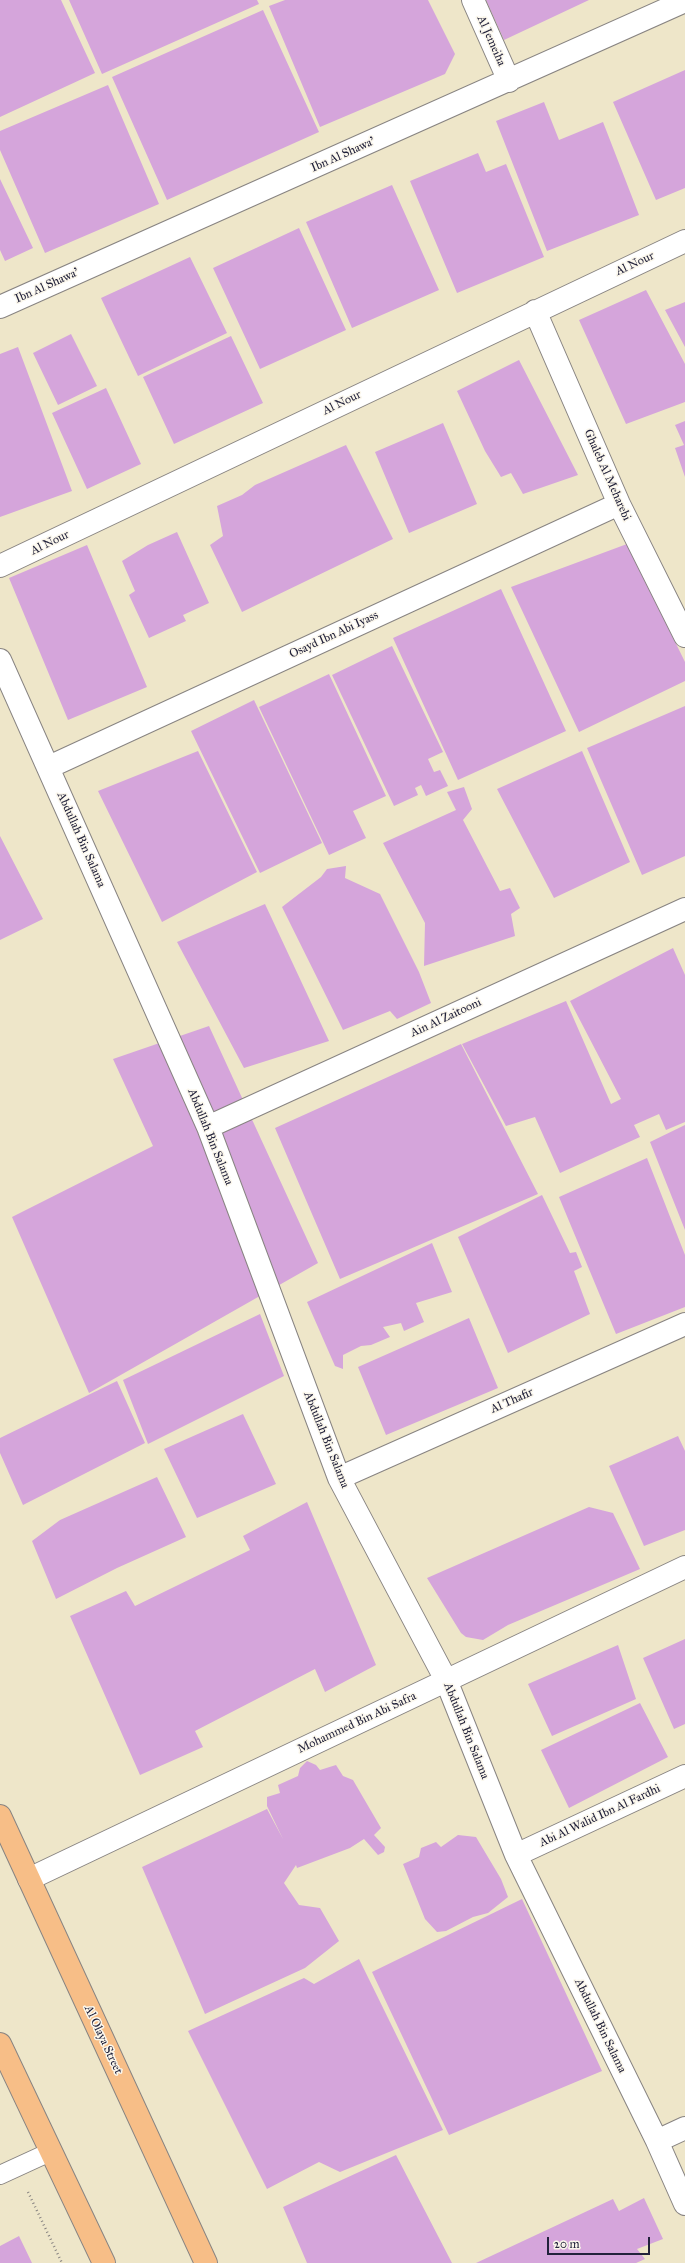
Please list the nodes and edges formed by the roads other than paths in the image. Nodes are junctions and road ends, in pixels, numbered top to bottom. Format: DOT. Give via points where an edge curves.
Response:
graph roads {
  1 [pos="473,0"];
  2 [pos="685,1"];
  3 [pos="509,81"];
  4 [pos="685,241"];
  5 [pos="0,307"];
  6 [pos="535,311"];
  7 [pos="619,504"];
  8 [pos="0,566"];
  9 [pos="685,636"];
  10 [pos="0,660"];
  11 [pos="49,767"];
  12 [pos="685,908"];
  13 [pos="208,1127"];
  14 [pos="685,1324"];
  15 [pos="339,1478"];
  16 [pos="685,1567"];
  17 [pos="446,1680"];
  18 [pos="685,1776"];
  19 [pos="0,1816"];
  20 [pos="516,1855"];
  21 [pos="29,1879"];
  22 [pos="0,2044"];
  23 [pos="685,2128"];
  24 [pos="657,2141"];
  25 [pos="50,2152"];
  26 [pos="8,2172"];
  27 [pos="685,2204"];
  28 [pos="104,2263"];
  29 [pos="206,2263"];
  1 -- 3 [label="street, Al Jemeiha"];
  2 -- 3 [label="street, Ibn Al Shawa'"];
  3 -- 5 [label="street, Ibn Al Shawa'"];
  4 -- 6 [label="street, Al Nour"];
  6 -- 7 [label="street, Ghaleb Al Meharebi"];
  6 -- 8 [label="street, Al Nour"];
  7 -- 9 [label="street, Ghaleb Al Meharebi"];
  7 -- 11 [label="street, Osayd Ibn Abi Iyass"];
  10 -- 11 [label="street, Abdullah Bin Salama"];
  11 -- 13 [label="street, Abdullah Bin Salama"];
  12 -- 13 [label="street, Ain Al Zaitooni"];
  13 -- 15 [label="street, Abdullah Bin Salama"];
  14 -- 15 [label="street, Al Thafir"];
  15 -- 17 [label="street, Abdullah Bin Salama"];
  16 -- 17 [label="street, Mohammed Bin Abi Safra"];
  17 -- 20 [label="street, Abdullah Bin Salama"];
  17 -- 21 [label="street, Mohammed Bin Abi Safra"];
  18 -- 20 [label="street, Abi Al Walid Ibn Al Fardhi"];
  19 -- 21 [label="main road, Al Olaya Street"];
  20 -- 24 [label="street, Abdullah Bin Salama"];
  21 -- 29 [label="main road, Al Olaya Street"];
  22 -- 25 [label="main road"];
  23 -- 24 [label="street"];
  24 -- 27 [label="street, Abdullah Bin Salama"];
  25 -- 26 [label="lane"];
  25 -- 28 [label="main road"];
}
